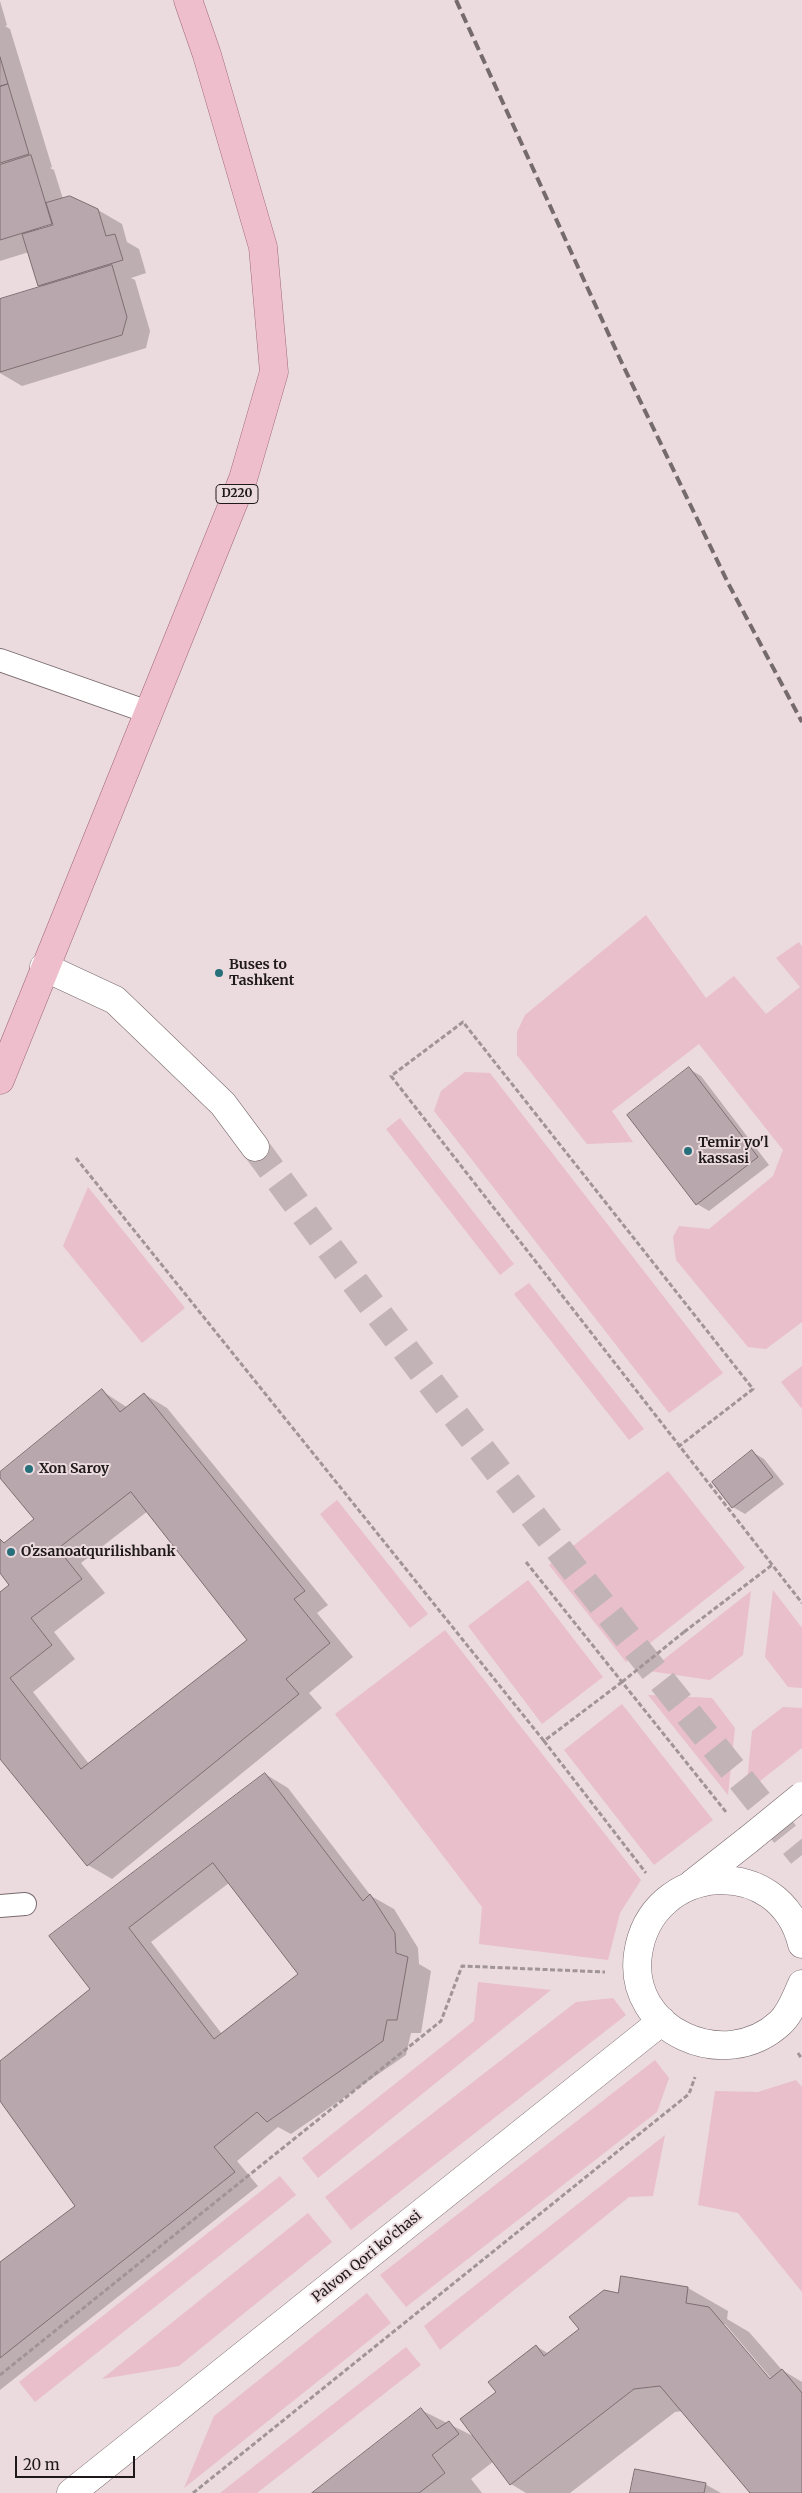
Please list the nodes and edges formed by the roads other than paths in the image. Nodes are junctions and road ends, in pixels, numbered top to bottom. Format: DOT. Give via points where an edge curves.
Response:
graph roads {
  1 [pos="188,0"];
  2 [pos="0,660"];
  3 [pos="148,712"];
  4 [pos="44,967"];
  5 [pos="0,1080"];
  6 [pos="255,1148"];
  7 [pos="802,1796"];
  8 [pos="691,1884"];
  9 [pos="25,1904"];
  10 [pos="0,1906"];
  11 [pos="802,1944"];
  12 [pos="799,1996"];
  13 [pos="662,2021"];
  14 [pos="71,2493"];
  1 -- 3 [label="main road, D220" via="263,247 274,372 243,479"];
  2 -- 3 [label="lane"];
  3 -- 4 [label="main road, D220"];
  4 -- 5 [label="main road, D220"];
  4 -- 6 [label="street" via="115,1000 223,1104"];
  7 -- 8 [label="street, bridge"];
  8 -- 11 [label="street" via="717,1879 743,1882 767,1892 786,1909"];
  8 -- 13 [label="street" via="656,1910 644,1931 638,1954 638,1974 643,1993"];
  9 -- 10 [label="lane"];
  12 -- 13 [label="street" via="780,2023 758,2038 732,2046 706,2045 681,2036"];
  13 -- 14 [label="street, Palvon Qori ko'chasi"];
}
